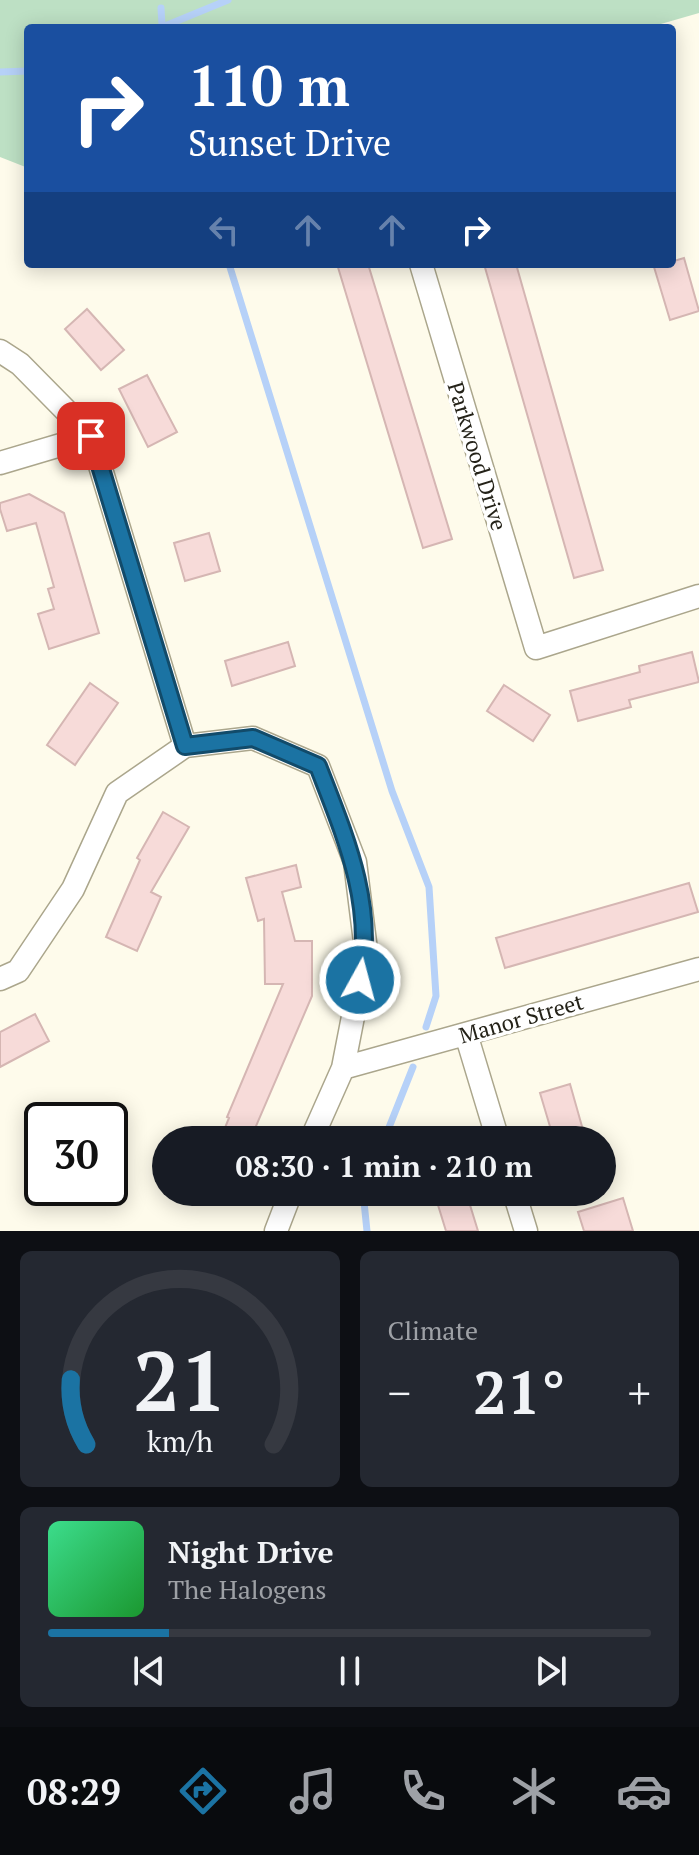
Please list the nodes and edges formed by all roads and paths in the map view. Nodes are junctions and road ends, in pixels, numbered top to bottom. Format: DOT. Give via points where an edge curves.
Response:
graph roads {
  1 [pos="422,268"];
  2 [pos="0,351"];
  3 [pos="91,436"];
  4 [pos="0,463"];
  5 [pos="699,596"];
  6 [pos="185,746"];
  7 [pos="699,969"];
  8 [pos="0,979"];
  9 [pos="466,1034"];
  10 [pos="343,1068"];
  11 [pos="317,1126"];
  12 [pos="494,1126"];
  13 [pos="286,1206"];
  14 [pos="518,1206"];
  15 [pos="276,1231"];
  16 [pos="526,1231"];
  1 -- 5 [label="street, Parkwood Drive" via="536,648"];
  2 -- 3 [label="street" via="20,364"];
  3 -- 4 [label="street"];
  3 -- 6 [label="street"];
  6 -- 8 [label="street" via="117,793 73,889 18,971"];
  6 -- 10 [label="street" via="253,738 318,766 355,862 366,950"];
  7 -- 9 [label="street, Manor Street"];
  9 -- 10 [label="street, Manor Street"];
  9 -- 12 [label="street"];
  10 -- 11 [label="street"];
  13 -- 15 [label="street"];
  14 -- 16 [label="street"];
}
